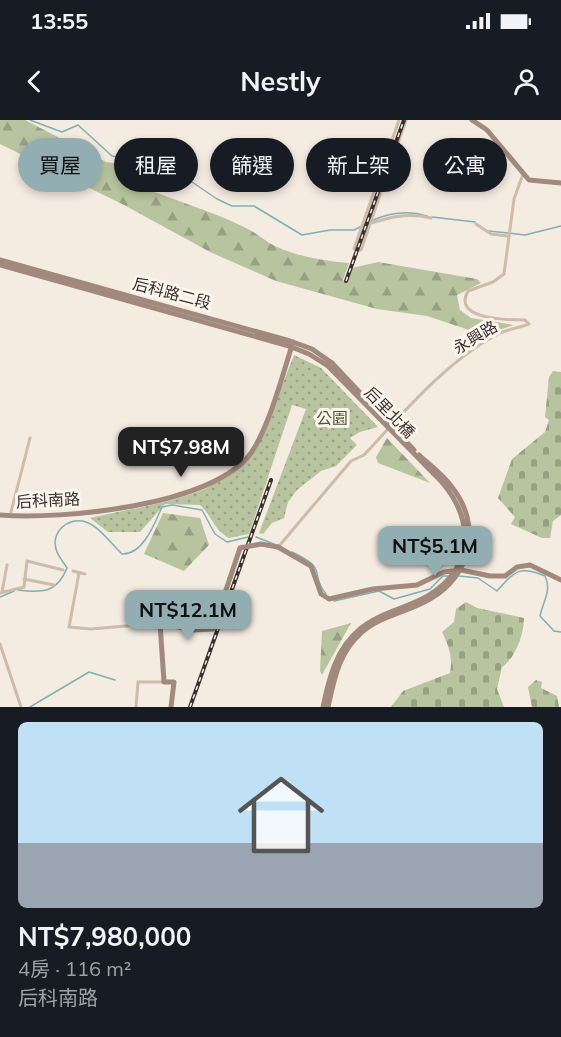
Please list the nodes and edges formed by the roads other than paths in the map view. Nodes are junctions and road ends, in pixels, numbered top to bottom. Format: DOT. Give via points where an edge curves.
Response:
graph roads {
  1 [pos="399,120"];
  2 [pos="406,120"];
  3 [pos="472,120"];
  4 [pos="523,174"];
  5 [pos="561,183"];
  6 [pos="431,218"];
  7 [pos="370,223"];
  8 [pos="476,224"];
  9 [pos="362,226"];
  10 [pos="508,236"];
  11 [pos="0,263"];
  12 [pos="291,344"];
  13 [pos="330,365"];
  14 [pos="30,438"];
  15 [pos="0,513"];
  16 [pos="11,514"];
  17 [pos="280,545"];
  18 [pos="7,566"];
  19 [pos="63,570"];
  20 [pos="458,570"];
  21 [pos="73,571"];
  22 [pos="79,573"];
  23 [pos="85,574"];
  24 [pos="24,579"];
  25 [pos="561,580"];
  26 [pos="54,585"];
  27 [pos="1,592"];
  28 [pos="160,623"];
  29 [pos="0,644"];
  30 [pos="164,682"];
  31 [pos="21,707"];
  32 [pos="136,707"];
  33 [pos="171,707"];
  34 [pos="326,707"];
  1 -- 9 [label="street"];
  2 -- 7 [label="street"];
  3 -- 4 [label="street" via="487,130"];
  4 -- 5 [label="street" via="534,182"];
  4 -- 10 [label="street, 永興路"];
  6 -- 7 [label="street" via="396,215"];
  7 -- 9 [label="street"];
  7 -- 9 [label="street" via="361,250 354,249"];
  8 -- 10 [label="street" via="491,234"];
  10 -- 17 [label="street, 永興路" via="503,277 468,291 465,304 482,316 525,320 529,324 496,334 444,372 364,455 351,461"];
  11 -- 12 [label="street, 后科路二段"];
  12 -- 13 [label="street, 后科路二段"];
  12 -- 16 [label="street, 后科南路" via="248,452 231,470 212,480 122,507"];
  13 -- 20 [label="street, 后里北橋, bridge" via="455,498 465,529"];
  13 -- 20 [label="street, 后里北橋, bridge" via="453,487 470,523 470,544"];
  14 -- 16 [label="street"];
  15 -- 16 [label="street, 后科南路"];
  17 -- 20 [label="street" via="311,566 321,594 329,598 417,585"];
  17 -- 28 [label="street, bridge" via="240,548 213,629 193,630"];
  18 -- 27 [label="street"];
  19 -- 24 [label="street" via="27,561"];
  20 -- 25 [label="street" via="505,576 526,565"];
  20 -- 34 [label="street" via="428,598 362,632 342,657"];
  21 -- 22 [label="street"];
  22 -- 23 [label="street"];
  22 -- 28 [label="street" via="69,627"];
  24 -- 26 [label="street"];
  24 -- 27 [label="street" via="24,587"];
  28 -- 30 [label="street"];
  29 -- 31 [label="street"];
  30 -- 32 [label="street" via="138,682"];
  30 -- 33 [label="street" via="174,682"];
}
